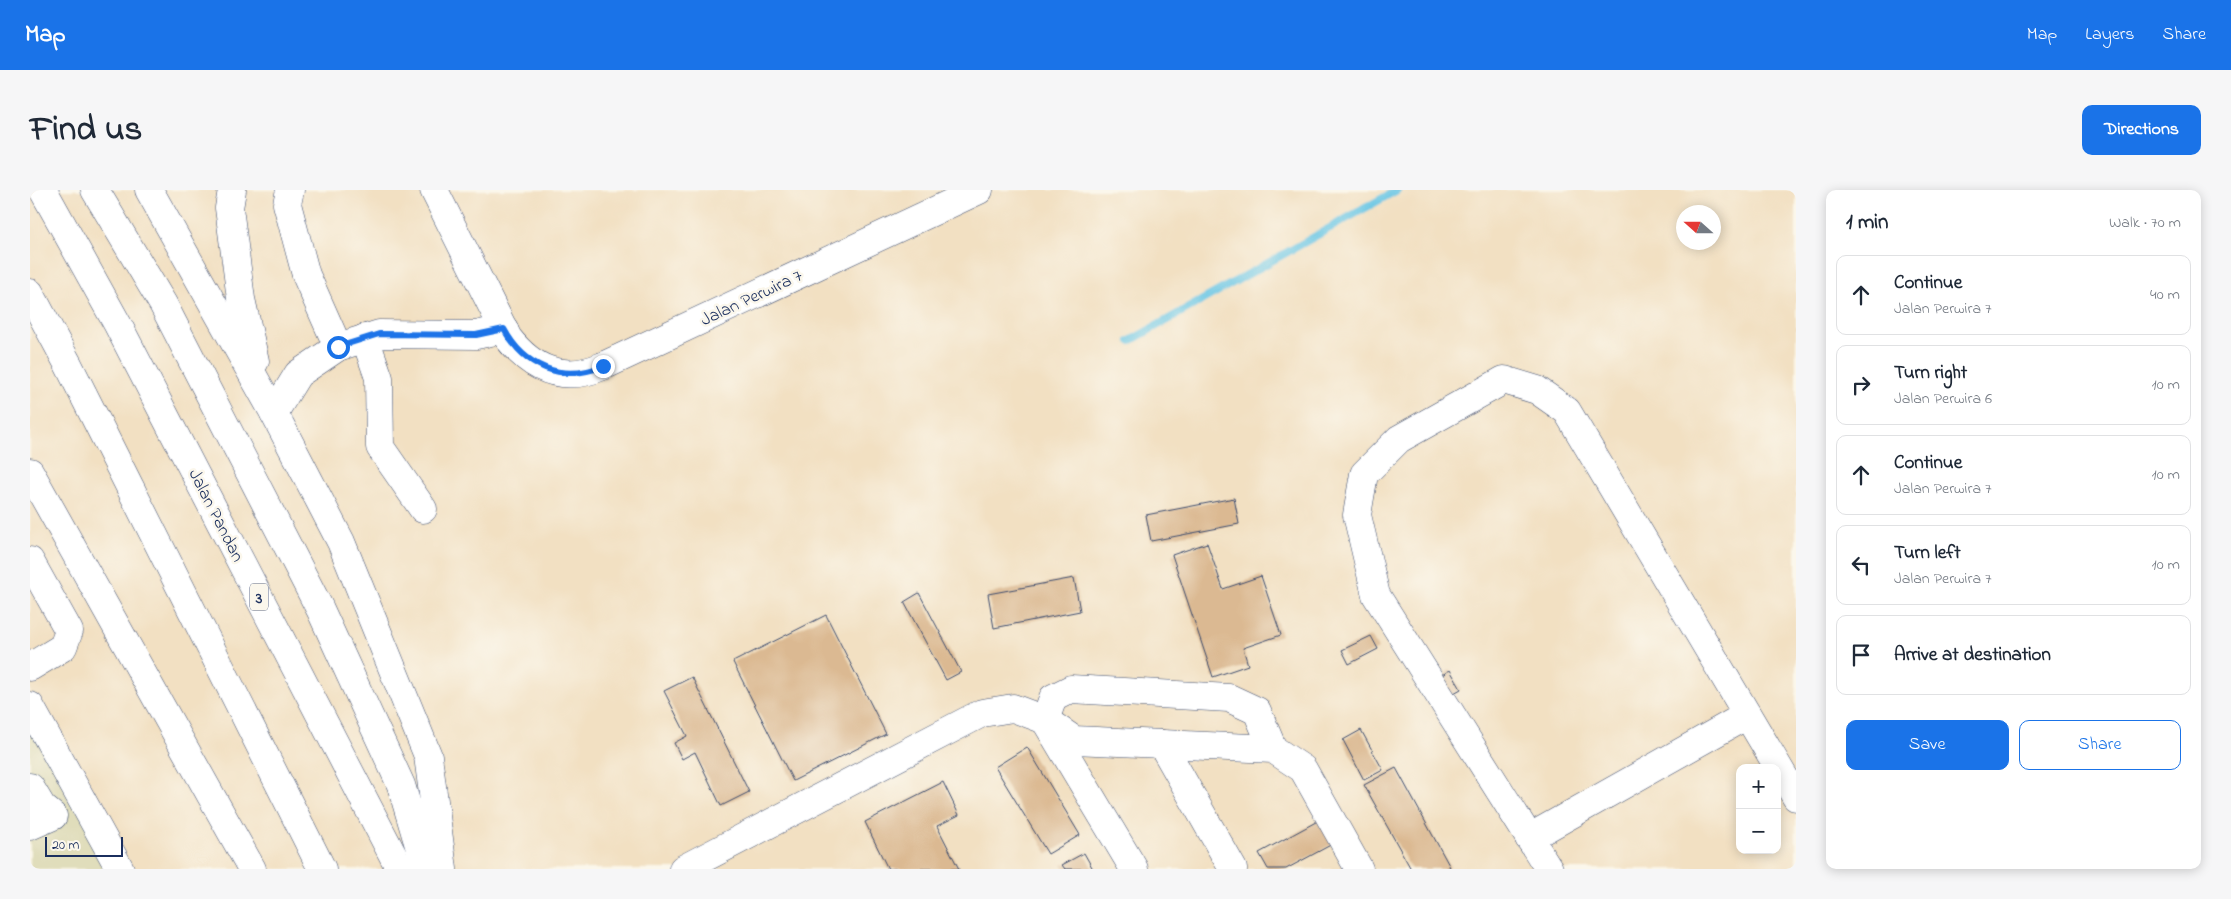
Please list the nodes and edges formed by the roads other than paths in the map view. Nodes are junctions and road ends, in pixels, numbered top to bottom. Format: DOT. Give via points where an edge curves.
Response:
graph roads {
  1 [pos="43,190"];
  2 [pos="95,190"];
  3 [pos="149,190"];
  4 [pos="232,190"];
  5 [pos="290,190"];
  6 [pos="434,190"];
  7 [pos="979,190"];
  8 [pos="30,293"];
  9 [pos="504,329"];
  10 [pos="365,338"];
  11 [pos="338,347"];
  12 [pos="268,402"];
  13 [pos="30,472"];
  14 [pos="422,509"];
  15 [pos="30,561"];
  16 [pos="30,667"];
  17 [pos="30,706"];
  18 [pos="1747,715"];
  19 [pos="1045,720"];
  20 [pos="1162,744"];
  21 [pos="1273,749"];
  22 [pos="30,787"];
  23 [pos="1796,797"];
  24 [pos="30,826"];
  25 [pos="1529,838"];
  26 [pos="120,869"];
  27 [pos="252,869"];
  28 [pos="322,869"];
  29 [pos="400,869"];
  30 [pos="426,869"];
  31 [pos="444,869"];
  32 [pos="683,869"];
  33 [pos="1134,869"];
  34 [pos="1233,869"];
  35 [pos="1359,869"];
  36 [pos="1549,869"];
  1 -- 29 [label="main road, Jalan Pandan / 3" via="118,325"];
  2 -- 30 [label="main road" via="163,304 324,617 401,785"];
  3 -- 12 [label="main road"];
  4 -- 12 [label="main road" via="229,208 241,299"];
  5 -- 11 [label="main road" via="287,204 306,275"];
  6 -- 9 [label="main road"];
  7 -- 9 [label="main road, Jalan Perwira 7" via="590,372 550,371 537,365 520,354"];
  8 -- 28 [label="main road"];
  9 -- 10 [label="main road" via="476,335 379,334"];
  10 -- 11 [label="main road"];
  10 -- 14 [label="main road" via="379,378 380,447"];
  11 -- 12 [label="main road" via="298,374"];
  12 -- 31 [label="main road" via="341,542 428,756"];
  13 -- 27 [label="main road"];
  15 -- 16 [label="main road" via="69,631 63,647"];
  17 -- 26 [label="main road"];
  18 -- 23 [label="main road"];
  18 -- 25 [label="main road"];
  18 -- 25 [label="main road" via="1567,411 1537,390 1504,380 1496,384 1399,439 1364,474 1357,515 1376,595"];
  19 -- 20 [label="main road" via="1074,740"];
  19 -- 21 [label="main road" via="1053,698 1071,689 1229,698 1257,711"];
  19 -- 32 [label="main road" via="1012,708 982,713"];
  19 -- 33 [label="main road"];
  20 -- 21 [label="main road"];
  20 -- 34 [label="main road"];
  21 -- 35 [label="main road" via="1303,769"];
  22 -- 24 [label="main road" via="42,807 53,816"];
  25 -- 36 [label="main road"];
}
